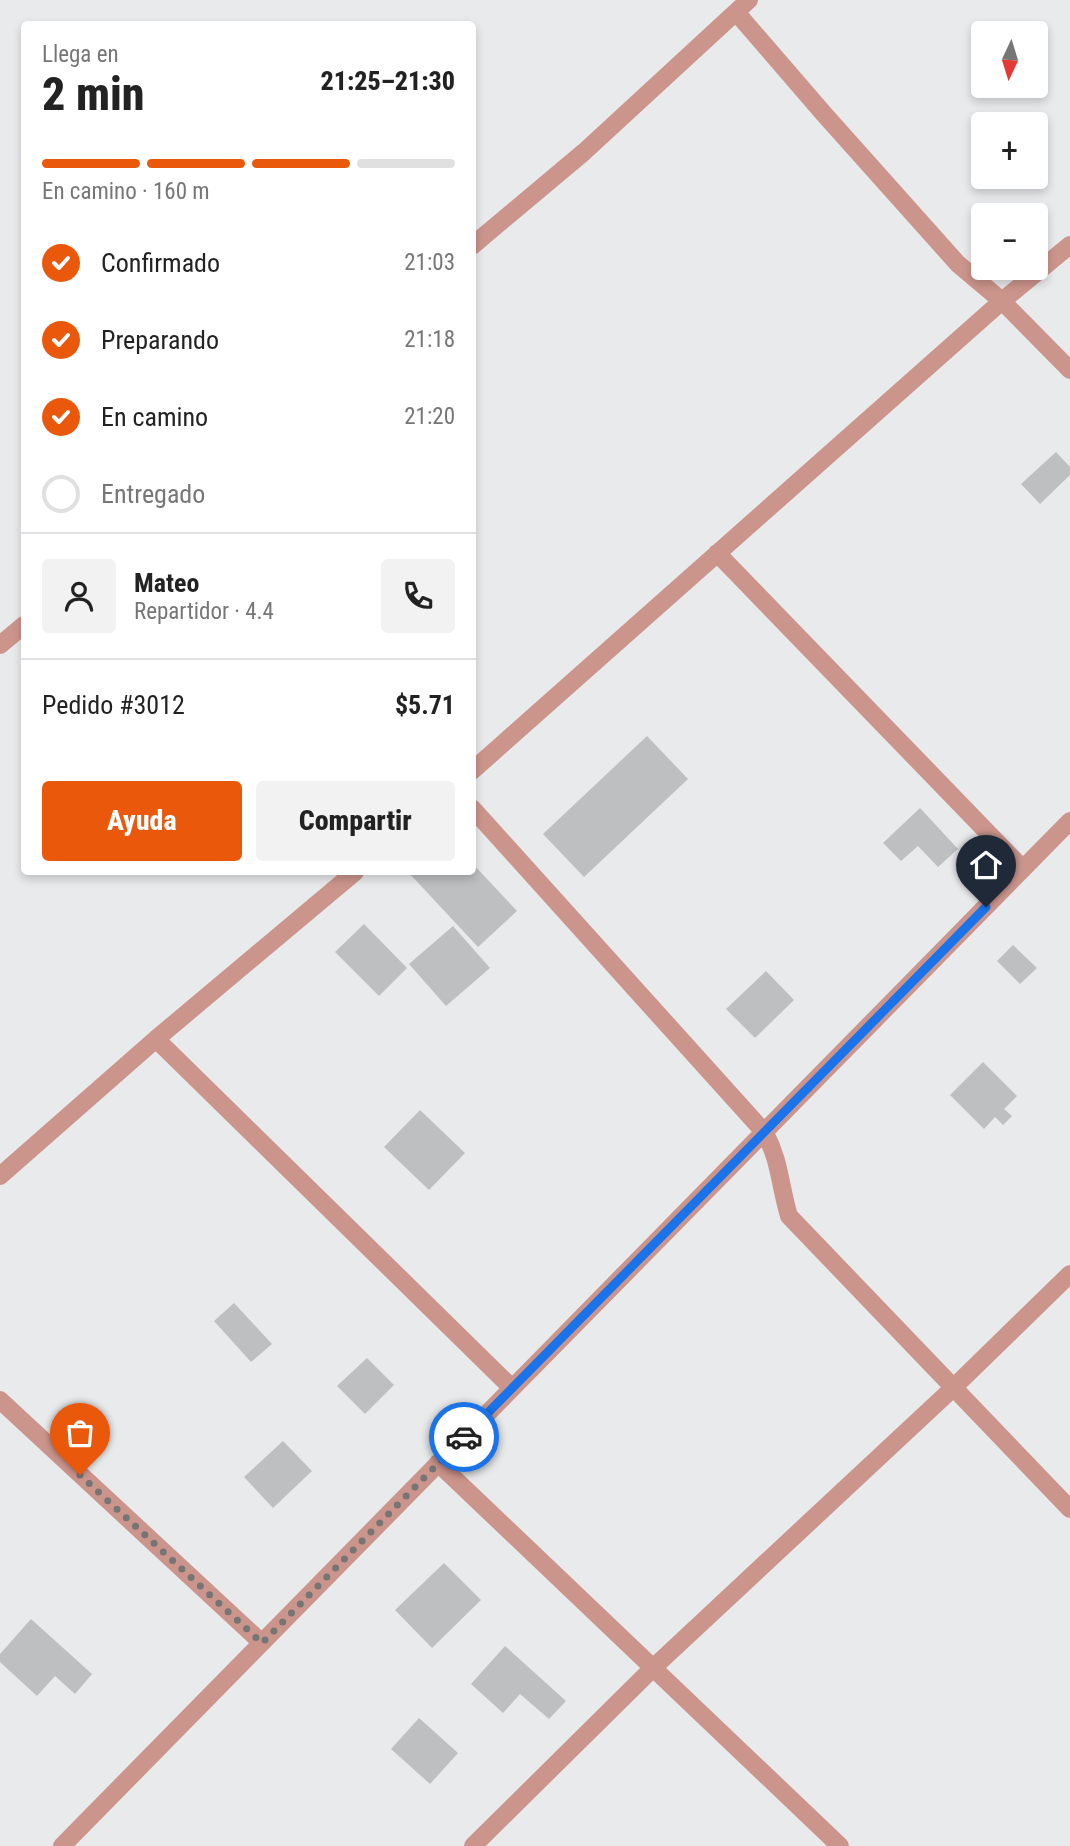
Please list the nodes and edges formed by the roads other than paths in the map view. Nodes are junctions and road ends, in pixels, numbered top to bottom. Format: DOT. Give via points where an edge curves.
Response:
graph roads {
  1 [pos="743,6"];
  2 [pos="476,243"];
  3 [pos="1070,245"];
  4 [pos="1002,301"];
  5 [pos="1070,370"];
  6 [pos="717,553"];
  7 [pos="21,628"];
  8 [pos="0,645"];
  9 [pos="476,767"];
  10 [pos="476,812"];
  11 [pos="1070,821"];
  12 [pos="1023,869"];
  13 [pos="351,875"];
  14 [pos="156,1039"];
  15 [pos="765,1133"];
  16 [pos="0,1176"];
  17 [pos="1070,1275"];
  18 [pos="512,1388"];
  19 [pos="953,1389"];
  20 [pos="0,1400"];
  21 [pos="438,1463"];
  22 [pos="1070,1509"];
  23 [pos="262,1643"];
  24 [pos="654,1667"];
  25 [pos="62,1846"];
  26 [pos="472,1846"];
  27 [pos="840,1846"];
  1 -- 2 [label="street" via="584,152"];
  1 -- 4 [label="street" via="824,114 958,264"];
  3 -- 4 [label="street"];
  4 -- 5 [label="street"];
  4 -- 6 [label="street"];
  6 -- 9 [label="street"];
  6 -- 12 [label="street"];
  7 -- 8 [label="street"];
  10 -- 15 [label="street"];
  11 -- 12 [label="street"];
  12 -- 15 [label="street"];
  13 -- 14 [label="street"];
  14 -- 16 [label="street"];
  14 -- 18 [label="street"];
  15 -- 18 [label="street"];
  15 -- 19 [label="street" via="778,1160 789,1216"];
  17 -- 19 [label="street"];
  18 -- 21 [label="street"];
  19 -- 22 [label="street"];
  19 -- 24 [label="street"];
  20 -- 23 [label="street"];
  21 -- 23 [label="street"];
  21 -- 24 [label="street"];
  23 -- 25 [label="street"];
  24 -- 26 [label="street"];
  24 -- 27 [label="street"];
}
